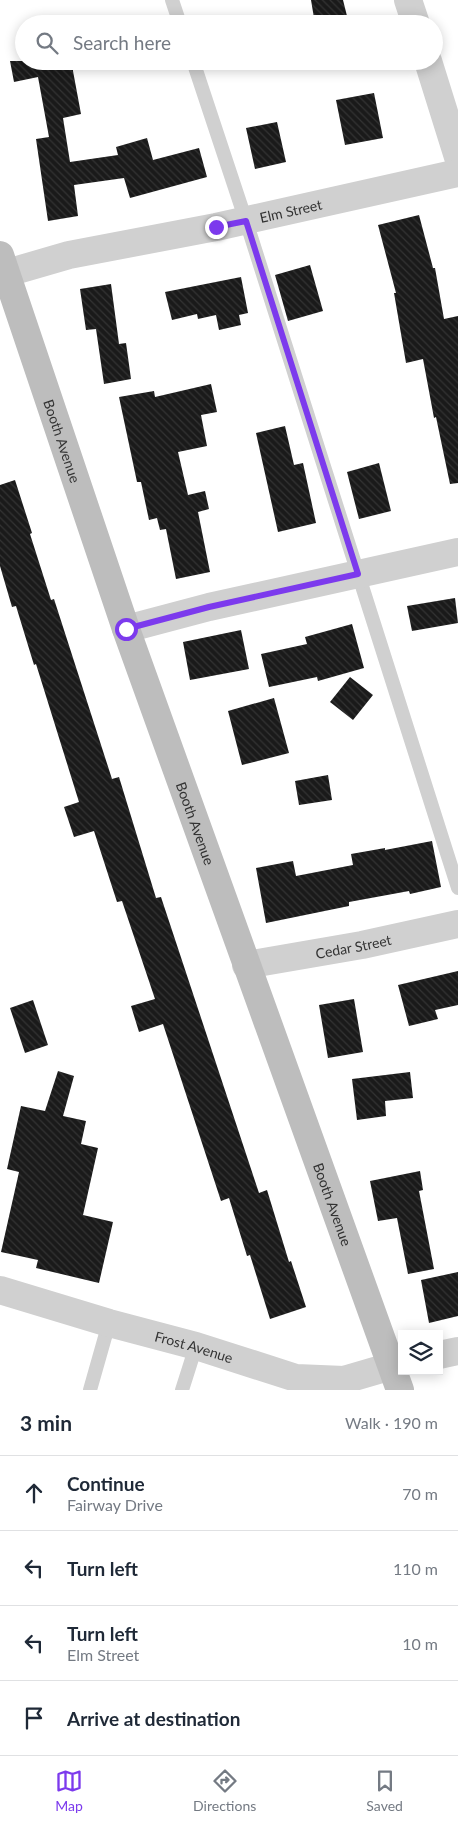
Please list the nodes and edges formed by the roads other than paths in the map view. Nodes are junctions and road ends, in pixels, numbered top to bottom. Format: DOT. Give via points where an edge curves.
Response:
graph roads {
  1 [pos="172,0"];
  2 [pos="408,0"];
  3 [pos="177,15"];
  4 [pos="413,15"];
  5 [pos="195,70"];
  6 [pos="431,70"];
  7 [pos="458,157"];
  8 [pos="458,173"];
  9 [pos="246,221"];
  10 [pos="2,268"];
  11 [pos="458,552"];
  12 [pos="358,574"];
  13 [pos="126,629"];
  14 [pos="458,888"];
  15 [pos="458,924"];
  16 [pos="246,965"];
  17 [pos="0,1290"];
  18 [pos="109,1323"];
  19 [pos="196,1346"];
  20 [pos="458,1351"];
  21 [pos="443,1354"];
  22 [pos="398,1373"];
  23 [pos="295,1384"];
  24 [pos="90,1390"];
  25 [pos="182,1390"];
  1 -- 3 [label="lane"];
  2 -- 4 [label="street"];
  5 -- 9 [label="lane"];
  6 -- 7 [label="street"];
  8 -- 9 [label="street, Elm Street"];
  9 -- 10 [label="street, Elm Street"];
  9 -- 12 [label="lane"];
  10 -- 13 [label="street, Booth Avenue"];
  11 -- 12 [label="street"];
  12 -- 13 [label="street"];
  12 -- 14 [label="lane"];
  13 -- 16 [label="street, Booth Avenue"];
  15 -- 16 [label="street, Cedar Street"];
  16 -- 22 [label="street, Booth Avenue"];
  17 -- 18 [label="street, Frost Avenue"];
  18 -- 19 [label="street, Frost Avenue"];
  18 -- 24 [label="lane"];
  19 -- 23 [label="street, Frost Avenue"];
  19 -- 25 [label="lane"];
  20 -- 21 [label="street"];
  22 -- 23 [label="street, Frost Avenue"];
}
